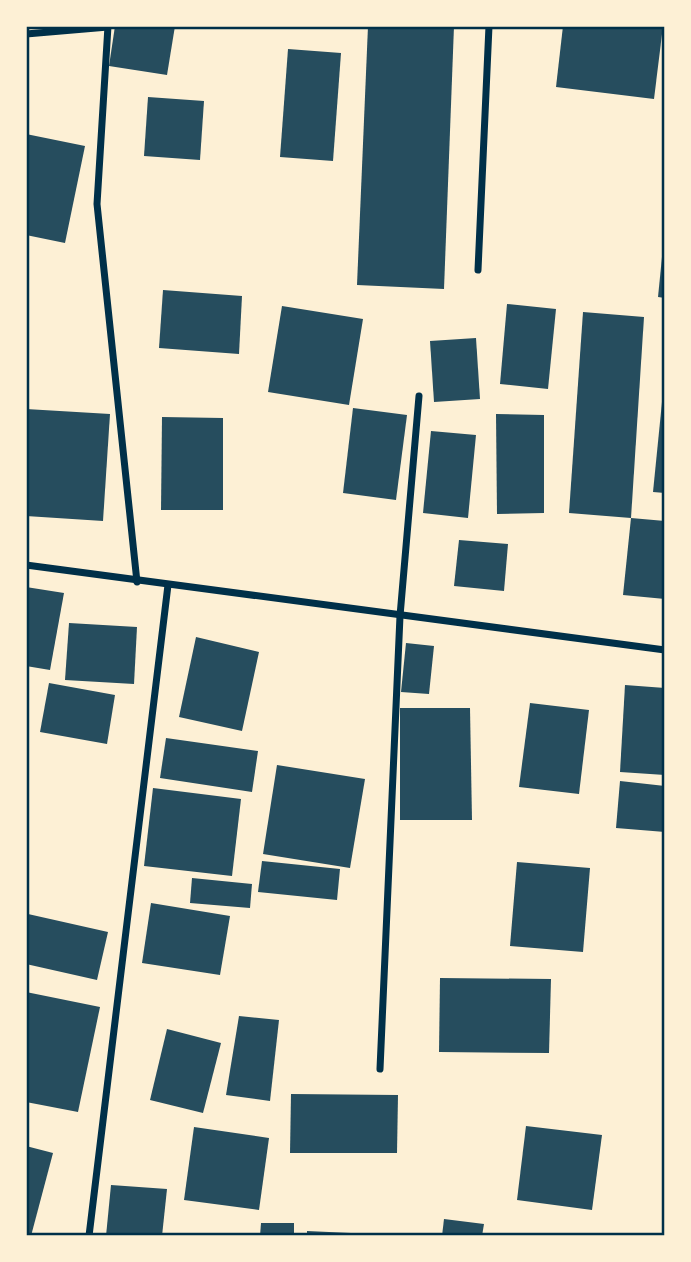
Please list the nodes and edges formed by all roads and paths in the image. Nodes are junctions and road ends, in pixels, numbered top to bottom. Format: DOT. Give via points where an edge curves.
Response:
graph roads {
  1 [pos="489,26"];
  2 [pos="108,27"];
  3 [pos="26,34"];
  4 [pos="478,270"];
  5 [pos="419,396"];
  6 [pos="26,565"];
  7 [pos="137,582"];
  8 [pos="168,585"];
  9 [pos="400,616"];
  10 [pos="665,650"];
  11 [pos="380,1069"];
  12 [pos="89,1236"];
  1 -- 4 [label="street"];
  2 -- 3 [label="street"];
  2 -- 7 [label="street" via="97,205"];
  5 -- 9 [label="street"];
  6 -- 7 [label="street"];
  7 -- 8 [label="street"];
  8 -- 9 [label="street"];
  8 -- 12 [label="street"];
  9 -- 10 [label="street"];
  9 -- 11 [label="street"];
}
